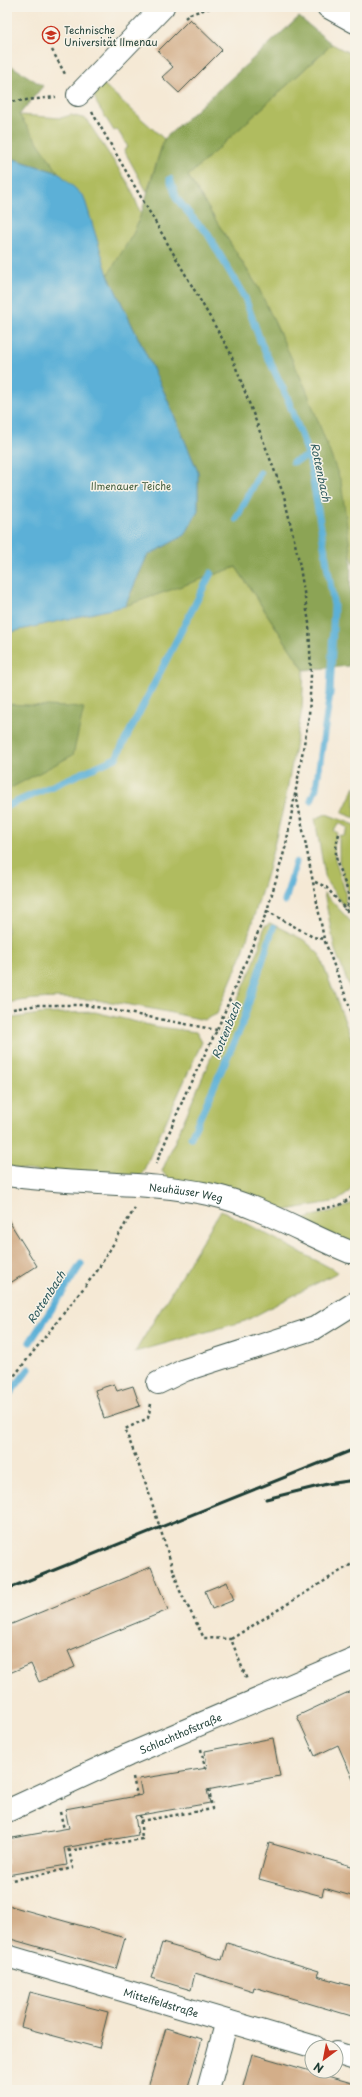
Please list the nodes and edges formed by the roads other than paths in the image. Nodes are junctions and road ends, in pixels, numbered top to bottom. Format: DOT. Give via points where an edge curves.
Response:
graph roads {
  1 [pos="163,7"];
  2 [pos="328,7"];
  3 [pos="355,22"];
  4 [pos="78,95"];
  5 [pos="7,1175"];
  6 [pos="355,1252"];
  7 [pos="355,1303"];
  8 [pos="158,1383"];
  9 [pos="355,1658"];
  10 [pos="7,1811"];
  11 [pos="7,1956"];
  12 [pos="227,2021"];
  13 [pos="304,2044"];
  14 [pos="344,2056"];
  15 [pos="355,2059"];
  16 [pos="208,2090"];
  1 -- 4 [label="street"];
  2 -- 3 [label="street"];
  5 -- 6 [label="street, Neuhäuser Weg" via="69,1183 148,1187 213,1196 277,1218 317,1239"];
  7 -- 8 [label="street" via="315,1328 185,1370"];
  9 -- 10 [label="street, Schlachthofstraße" via="128,1755"];
  11 -- 12 [label="street, Mittelfeldstraße"];
  12 -- 13 [label="street, Mittelfeldstraße"];
  12 -- 16 [label="street"];
  14 -- 15 [label="street"];
}
